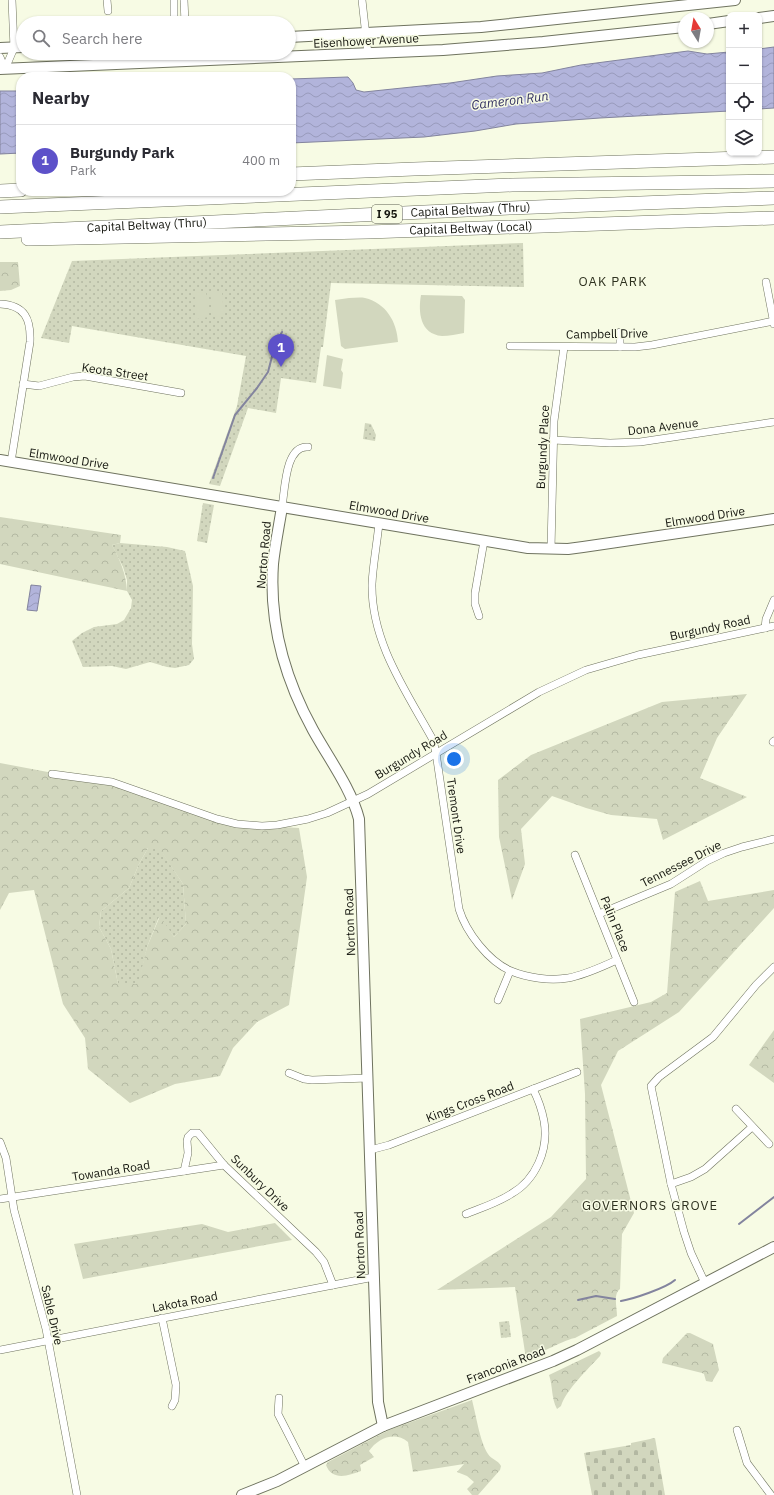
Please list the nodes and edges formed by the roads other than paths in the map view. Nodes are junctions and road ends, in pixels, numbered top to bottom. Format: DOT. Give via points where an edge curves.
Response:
graph roads {
  1 [pos="12,0"];
  2 [pos="108,0"];
  3 [pos="174,0"];
  4 [pos="184,0"];
  5 [pos="362,0"];
  6 [pos="735,0"];
  7 [pos="108,11"];
  8 [pos="174,16"];
  9 [pos="185,16"];
  10 [pos="774,16"];
  11 [pos="762,18"];
  12 [pos="726,22"];
  13 [pos="714,23"];
  14 [pos="16,27"];
  15 [pos="678,27"];
  16 [pos="365,34"];
  17 [pos="296,37"];
  18 [pos="0,48"];
  19 [pos="16,48"];
  20 [pos="16,52"];
  21 [pos="368,54"];
  22 [pos="296,55"];
  23 [pos="0,56"];
  24 [pos="126,60"];
  25 [pos="3,69"];
  26 [pos="774,152"];
  27 [pos="774,156"];
  28 [pos="697,160"];
  29 [pos="296,174"];
  30 [pos="774,181"];
  31 [pos="16,190"];
  32 [pos="0,191"];
  33 [pos="296,194"];
  34 [pos="256,196"];
  35 [pos="774,198"];
  36 [pos="0,207"];
  37 [pos="772,218"];
  38 [pos="0,232"];
  39 [pos="0,240"];
  40 [pos="766,282"];
  41 [pos="4,304"];
  42 [pos="774,322"];
  43 [pos="620,332"];
  44 [pos="510,346"];
  45 [pos="564,346"];
  46 [pos="620,347"];
  47 [pos="23,384"];
  48 [pos="181,393"];
  49 [pos="774,422"];
  50 [pos="553,440"];
  51 [pos="308,447"];
  52 [pos="0,460"];
  53 [pos="11,462"];
  54 [pos="282,507"];
  55 [pos="774,519"];
  56 [pos="379,523"];
  57 [pos="484,541"];
  58 [pos="551,549"];
  59 [pos="774,600"];
  60 [pos="479,616"];
  61 [pos="774,626"];
  62 [pos="764,628"];
  63 [pos="436,753"];
  64 [pos="52,774"];
  65 [pos="352,802"];
  66 [pos="774,840"];
  67 [pos="575,855"];
  68 [pos="599,914"];
  69 [pos="617,960"];
  70 [pos="774,967"];
  71 [pos="510,971"];
  72 [pos="498,1000"];
  73 [pos="634,1002"];
  74 [pos="577,1072"];
  75 [pos="289,1073"];
  76 [pos="368,1078"];
  77 [pos="533,1089"];
  78 [pos="736,1109"];
  79 [pos="752,1127"];
  80 [pos="0,1142"];
  81 [pos="769,1144"];
  82 [pos="370,1150"];
  83 [pos="224,1165"];
  84 [pos="184,1171"];
  85 [pos="671,1184"];
  86 [pos="12,1197"];
  87 [pos="0,1199"];
  88 [pos="466,1214"];
  89 [pos="774,1247"];
  90 [pos="374,1277"];
  91 [pos="705,1283"];
  92 [pos="333,1285"];
  93 [pos="162,1318"];
  94 [pos="48,1340"];
  95 [pos="0,1350"];
  96 [pos="279,1398"];
  97 [pos="172,1406"];
  98 [pos="383,1426"];
  99 [pos="737,1430"];
  100 [pos="305,1467"];
  101 [pos="77,1495"];
  102 [pos="244,1495"];
  103 [pos="771,1495"];
  1 -- 14 [label="street"];
  2 -- 7 [label="street"];
  3 -- 8 [label="street"];
  4 -- 9 [label="street"];
  5 -- 16 [label="street"];
  6 -- 16 [label="main road, Eisenhower Avenue" via="518,24"];
  10 -- 11 [label="main road"];
  12 -- 13 [label="main road"];
  15 -- 21 [label="main road, Eisenhower Avenue" via="509,45"];
  16 -- 17 [label="main road, Eisenhower Avenue"];
  16 -- 21 [label="street"];
  18 -- 19 [label="main road"];
  20 -- 25 [label="street"];
  21 -- 22 [label="main road, Eisenhower Avenue"];
  23 -- 25 [label="street"];
  24 -- 25 [label="main road, Eisenhower Avenue"];
  26 -- 28 [label="highway"];
  27 -- 28 [label="highway"];
  28 -- 29 [label="highway"];
  30 -- 33 [label="highway, Capital Beltway (Thru) / I 95" via="512,185"];
  31 -- 32 [label="highway"];
  34 -- 36 [label="highway, Capital Beltway (Thru) / I 95"];
  35 -- 38 [label="highway, Capital Beltway (Thru) / I 95"];
  37 -- 39 [label="highway, Capital Beltway (Local) / I 95" via="262,235"];
  40 -- 42 [label="street"];
  41 -- 47 [label="street" via="19,308 27,317 30,329"];
  42 -- 46 [label="street, Campbell Drive" via="652,345"];
  43 -- 46 [label="street"];
  44 -- 45 [label="street, Campbell Drive"];
  45 -- 46 [label="street, Campbell Drive"];
  45 -- 50 [label="street, Burgundy Place"];
  47 -- 48 [label="street, Keota Street" via="39,386 85,376"];
  47 -- 53 [label="street"];
  49 -- 50 [label="street, Dona Avenue" via="640,442"];
  50 -- 58 [label="street, Burgundy Place"];
  51 -- 54 [label="street, Norton Road" via="303,447 291,457"];
  52 -- 53 [label="main road, Elmwood Drive"];
  53 -- 54 [label="main road, Elmwood Drive"];
  54 -- 56 [label="main road, Elmwood Drive"];
  54 -- 65 [label="main road, Norton Road" via="275,548 273,582 274,615 280,648 288,677 301,708"];
  55 -- 58 [label="main road, Elmwood Drive" via="583,548"];
  56 -- 57 [label="main road, Elmwood Drive"];
  56 -- 63 [label="street, Tremont Drive" via="372,585 378,628 391,664 433,740"];
  57 -- 58 [label="main road, Elmwood Drive"];
  57 -- 60 [label="street" via="475,593"];
  59 -- 62 [label="street"];
  61 -- 62 [label="street, Burgundy Road"];
  62 -- 63 [label="street, Burgundy Road" via="638,655 586,670 539,692"];
  63 -- 65 [label="street, Burgundy Road"];
  63 -- 71 [label="street, Tremont Drive" via="461,916 481,948"];
  64 -- 65 [label="street, Burgundy Road" via="112,782 236,824 277,825 308,819"];
  65 -- 76 [label="main road, Norton Road" via="358,814 360,827"];
  66 -- 68 [label="street, Tennessee Drive" via="742,846 724,853 671,884"];
  67 -- 68 [label="street, Palin Place"];
  68 -- 69 [label="street, Palin Place"];
  69 -- 71 [label="street, Tremont Drive" via="578,975 556,979"];
  69 -- 73 [label="street, Palin Place"];
  70 -- 85 [label="street" via="712,1037 659,1077 651,1086"];
  71 -- 72 [label="street"];
  74 -- 77 [label="street, Kings Cross Road"];
  75 -- 76 [label="street" via="312,1080"];
  76 -- 82 [label="main road, Norton Road"];
  77 -- 82 [label="street, Kings Cross Road"];
  77 -- 88 [label="street" via="543,1115 545,1131 543,1151 535,1169 525,1183 512,1194"];
  78 -- 79 [label="street"];
  79 -- 81 [label="street"];
  79 -- 85 [label="street" via="705,1169"];
  80 -- 86 [label="street, Sable Drive" via="6,1158"];
  82 -- 90 [label="main road, Norton Road"];
  83 -- 84 [label="street, Towanda Road"];
  83 -- 84 [label="street, Sunbury Drive" via="196,1133 190,1135 187,1141 188,1153"];
  83 -- 92 [label="street, Sunbury Drive" via="316,1252 324,1262"];
  84 -- 86 [label="street, Towanda Road"];
  85 -- 91 [label="street" via="687,1243"];
  86 -- 87 [label="street, Towanda Road"];
  86 -- 94 [label="street, Sable Drive"];
  89 -- 91 [label="main road, Franconia Road"];
  90 -- 92 [label="street, Lakota Road"];
  90 -- 98 [label="main road, Norton Road" via="378,1402"];
  91 -- 98 [label="main road, Franconia Road" via="578,1350"];
  92 -- 93 [label="street, Lakota Road"];
  93 -- 94 [label="street, Lakota Road"];
  93 -- 97 [label="street" via="176,1385"];
  94 -- 95 [label="street, Lakota Road"];
  94 -- 101 [label="street, Sable Drive"];
  96 -- 100 [label="street" via="278,1414"];
  98 -- 100 [label="main road, Franconia Road"];
  99 -- 103 [label="street" via="747,1463"];
  100 -- 102 [label="main road, Franconia Road"];
}
